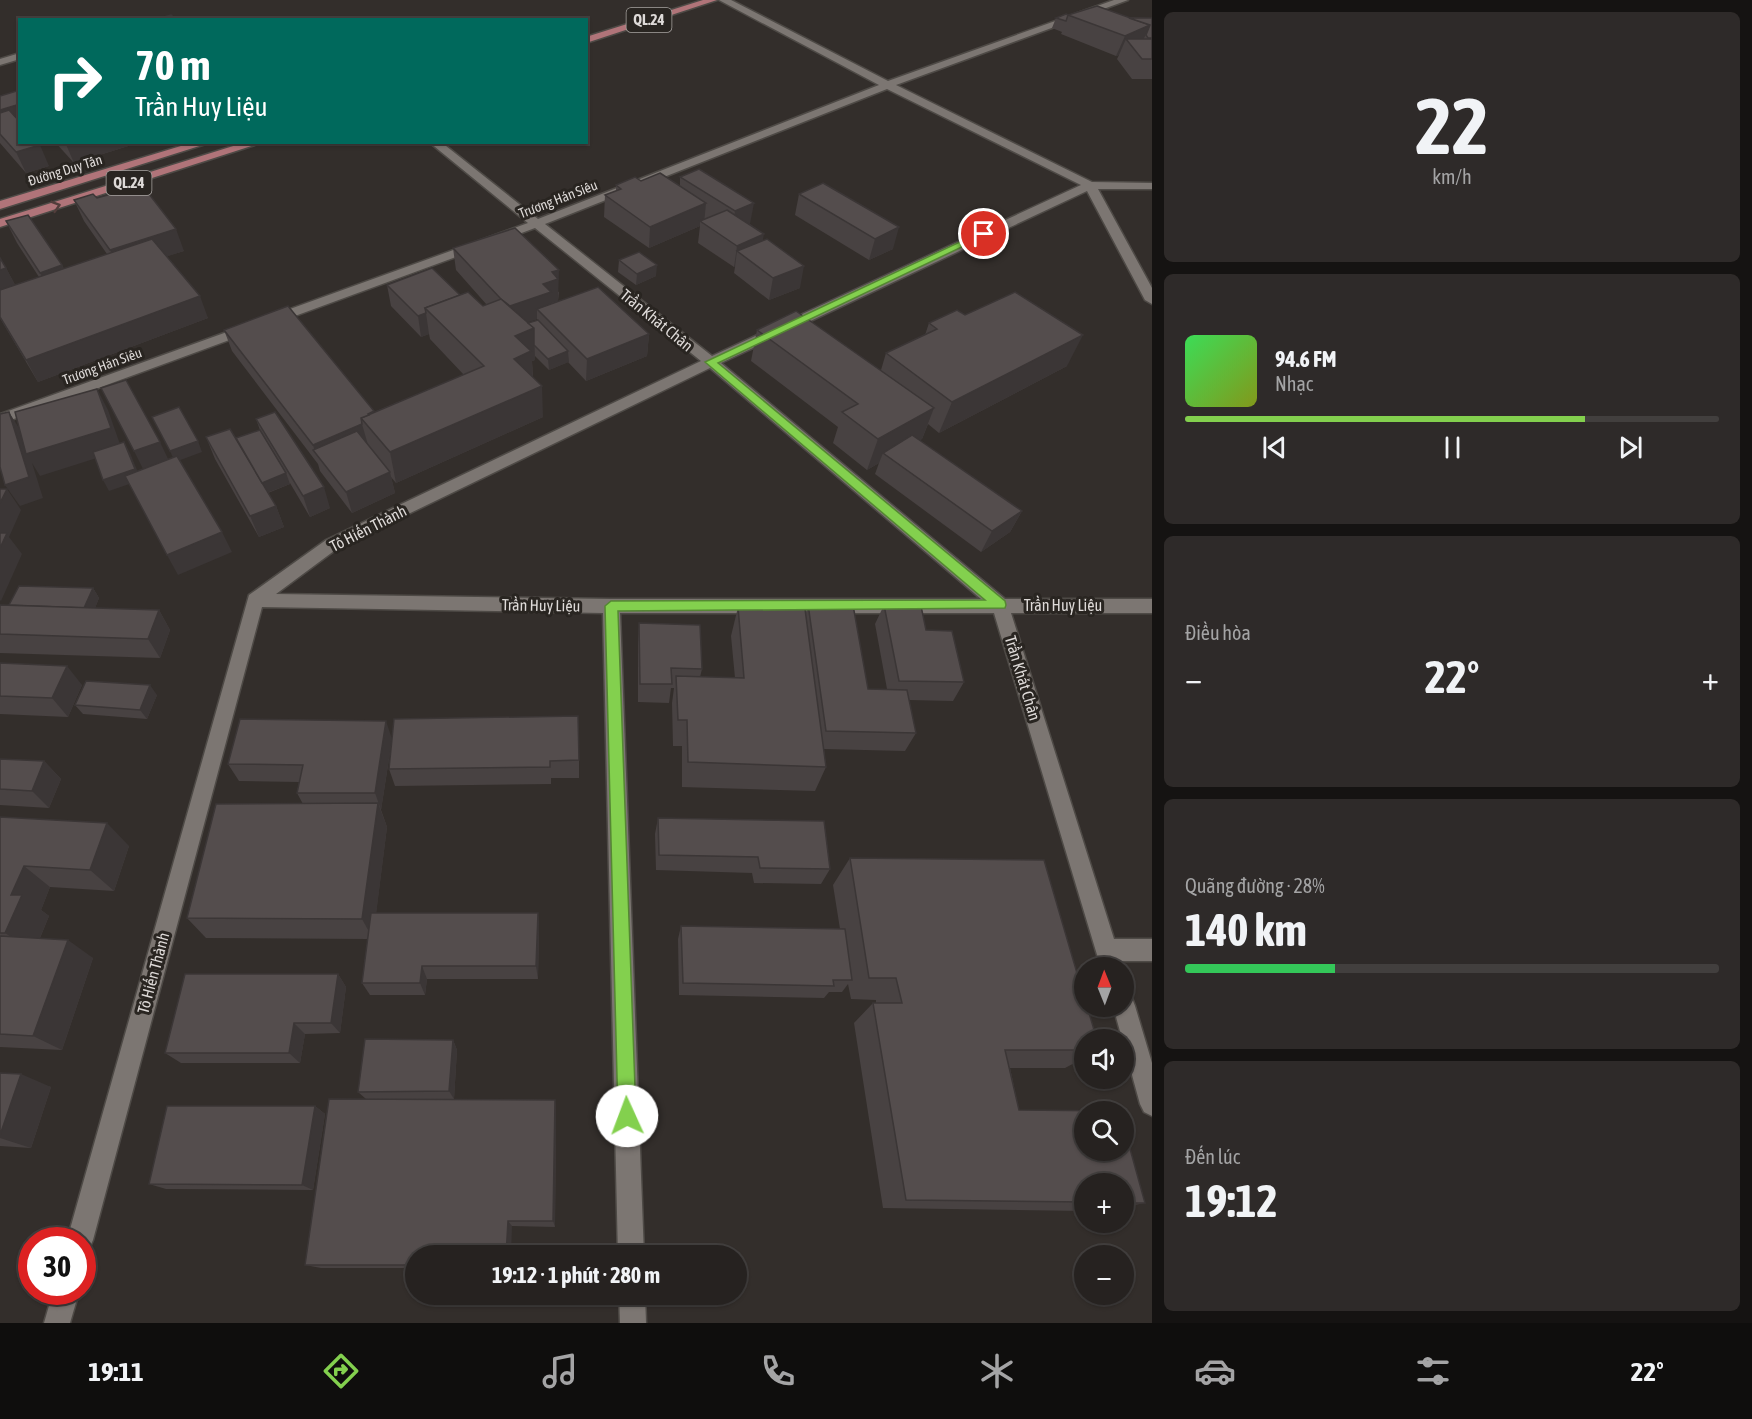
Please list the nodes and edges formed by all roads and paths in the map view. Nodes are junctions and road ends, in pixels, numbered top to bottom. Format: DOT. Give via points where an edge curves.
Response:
graph roads {
  1 [pos="712,0"];
  2 [pos="724,0"];
  3 [pos="1123,0"];
  4 [pos="588,39"];
  5 [pos="18,57"];
  6 [pos="0,62"];
  7 [pos="888,85"];
  8 [pos="201,144"];
  9 [pos="253,144"];
  10 [pos="437,144"];
  11 [pos="1090,184"];
  12 [pos="1152,186"];
  13 [pos="0,206"];
  14 [pos="0,223"];
  15 [pos="538,224"];
  16 [pos="1152,300"];
  17 [pos="711,362"];
  18 [pos="0,419"];
  19 [pos="255,600"];
  20 [pos="1000,605"];
  21 [pos="611,606"];
  22 [pos="1152,606"];
  23 [pos="1152,950"];
  24 [pos="1109,957"];
  25 [pos="1119,957"];
  26 [pos="1127,1017"];
  27 [pos="1152,1104"];
  28 [pos="84,1227"];
  29 [pos="631,1245"];
  30 [pos="62,1305"];
  31 [pos="632,1305"];
  32 [pos="57,1323"];
  33 [pos="633,1323"];
  1 -- 4 [label="main road, QL.24"];
  2 -- 7 [label="street"];
  3 -- 7 [label="street, Trương Hán Siêu"];
  5 -- 6 [label="street"];
  7 -- 11 [label="street"];
  7 -- 15 [label="street, Trương Hán Siêu"];
  8 -- 13 [label="main road, Đường Duy Tân / QL.24"];
  14 -- 9 [label="main road, Đường Duy Tân / QL.24, one-way"];
  10 -- 15 [label="street, Trần Khát Chân"];
  11 -- 12 [label="street"];
  11 -- 16 [label="street"];
  11 -- 17 [label="street, Tô Hiến Thành"];
  15 -- 17 [label="street, Trần Khát Chân"];
  15 -- 18 [label="street, Trương Hán Siêu"];
  17 -- 19 [label="street, Tô Hiến Thành" via="332,544"];
  17 -- 20 [label="street, Trần Khát Chân"];
  19 -- 21 [label="street, Trần Huy Liệu"];
  19 -- 28 [label="street, Tô Hiến Thành"];
  20 -- 21 [label="street, Trần Huy Liệu"];
  20 -- 22 [label="street, Trần Huy Liệu"];
  20 -- 24 [label="street, Trần Khát Chân"];
  21 -- 29 [label="street"];
  23 -- 25 [label="street"];
  26 -- 27 [label="street"];
  30 -- 32 [label="street"];
  31 -- 33 [label="street"];
}
